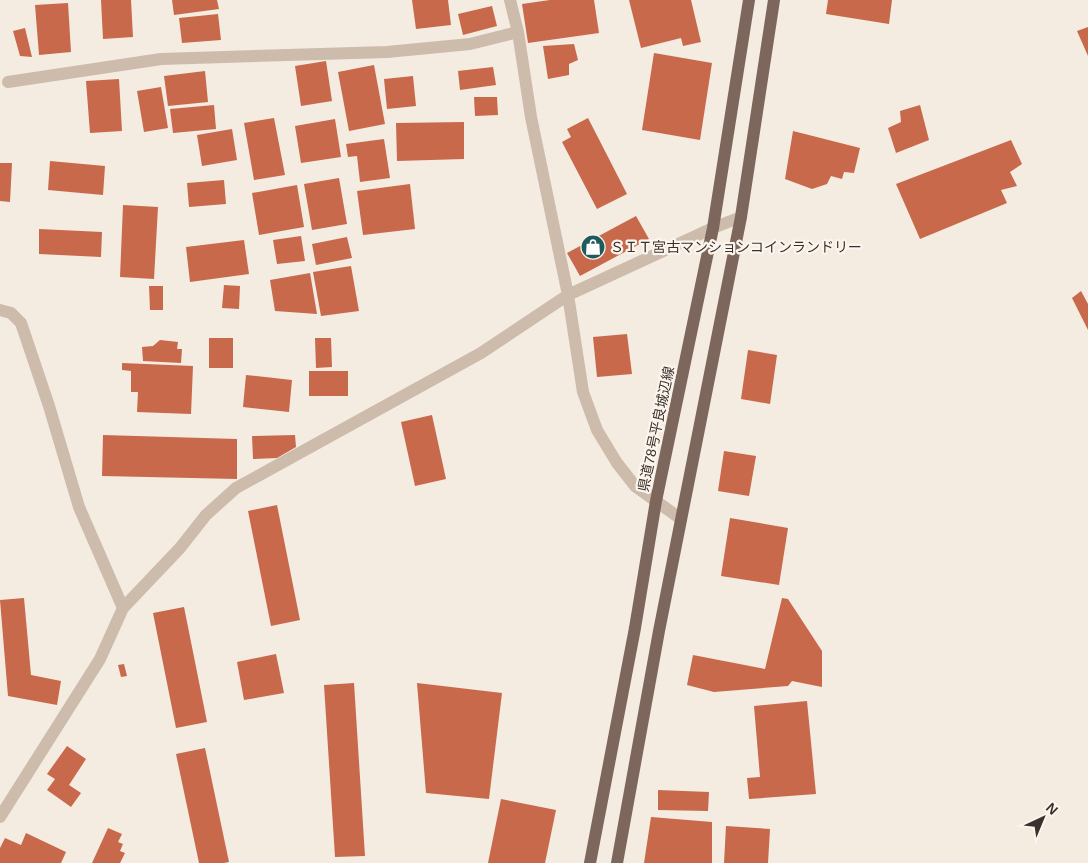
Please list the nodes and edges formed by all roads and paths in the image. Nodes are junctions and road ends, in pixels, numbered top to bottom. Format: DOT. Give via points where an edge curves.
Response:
graph roads {
  1 [pos="510,0"];
  2 [pos="749,0"];
  3 [pos="774,0"];
  4 [pos="518,32"];
  5 [pos="8,82"];
  6 [pos="742,217"];
  7 [pos="713,228"];
  8 [pos="568,295"];
  9 [pos="0,310"];
  10 [pos="656,501"];
  11 [pos="681,519"];
  12 [pos="123,608"];
  13 [pos="0,818"];
  14 [pos="590,863"];
  15 [pos="617,863"];
  1 -- 4 [label="street"];
  2 -- 7 [label="main road, 県道78号平良城辺線"];
  3 -- 6 [label="main road"];
  4 -- 5 [label="street" via="470,44 387,52 161,59"];
  4 -- 8 [label="street" via="531,117"];
  6 -- 7 [label="street"];
  6 -- 11 [label="main road"];
  7 -- 8 [label="street"];
  7 -- 10 [label="main road, 県道78号平良城辺線"];
  8 -- 10 [label="street" via="583,392 597,430 635,486"];
  8 -- 12 [label="street" via="481,353 236,488 206,515 180,548"];
  9 -- 12 [label="street" via="11,312 21,323 79,507"];
  10 -- 11 [label="street"];
  10 -- 14 [label="main road, 県道78号平良城辺線"];
  11 -- 15 [label="main road"];
  12 -- 13 [label="street" via="100,659"];
}
